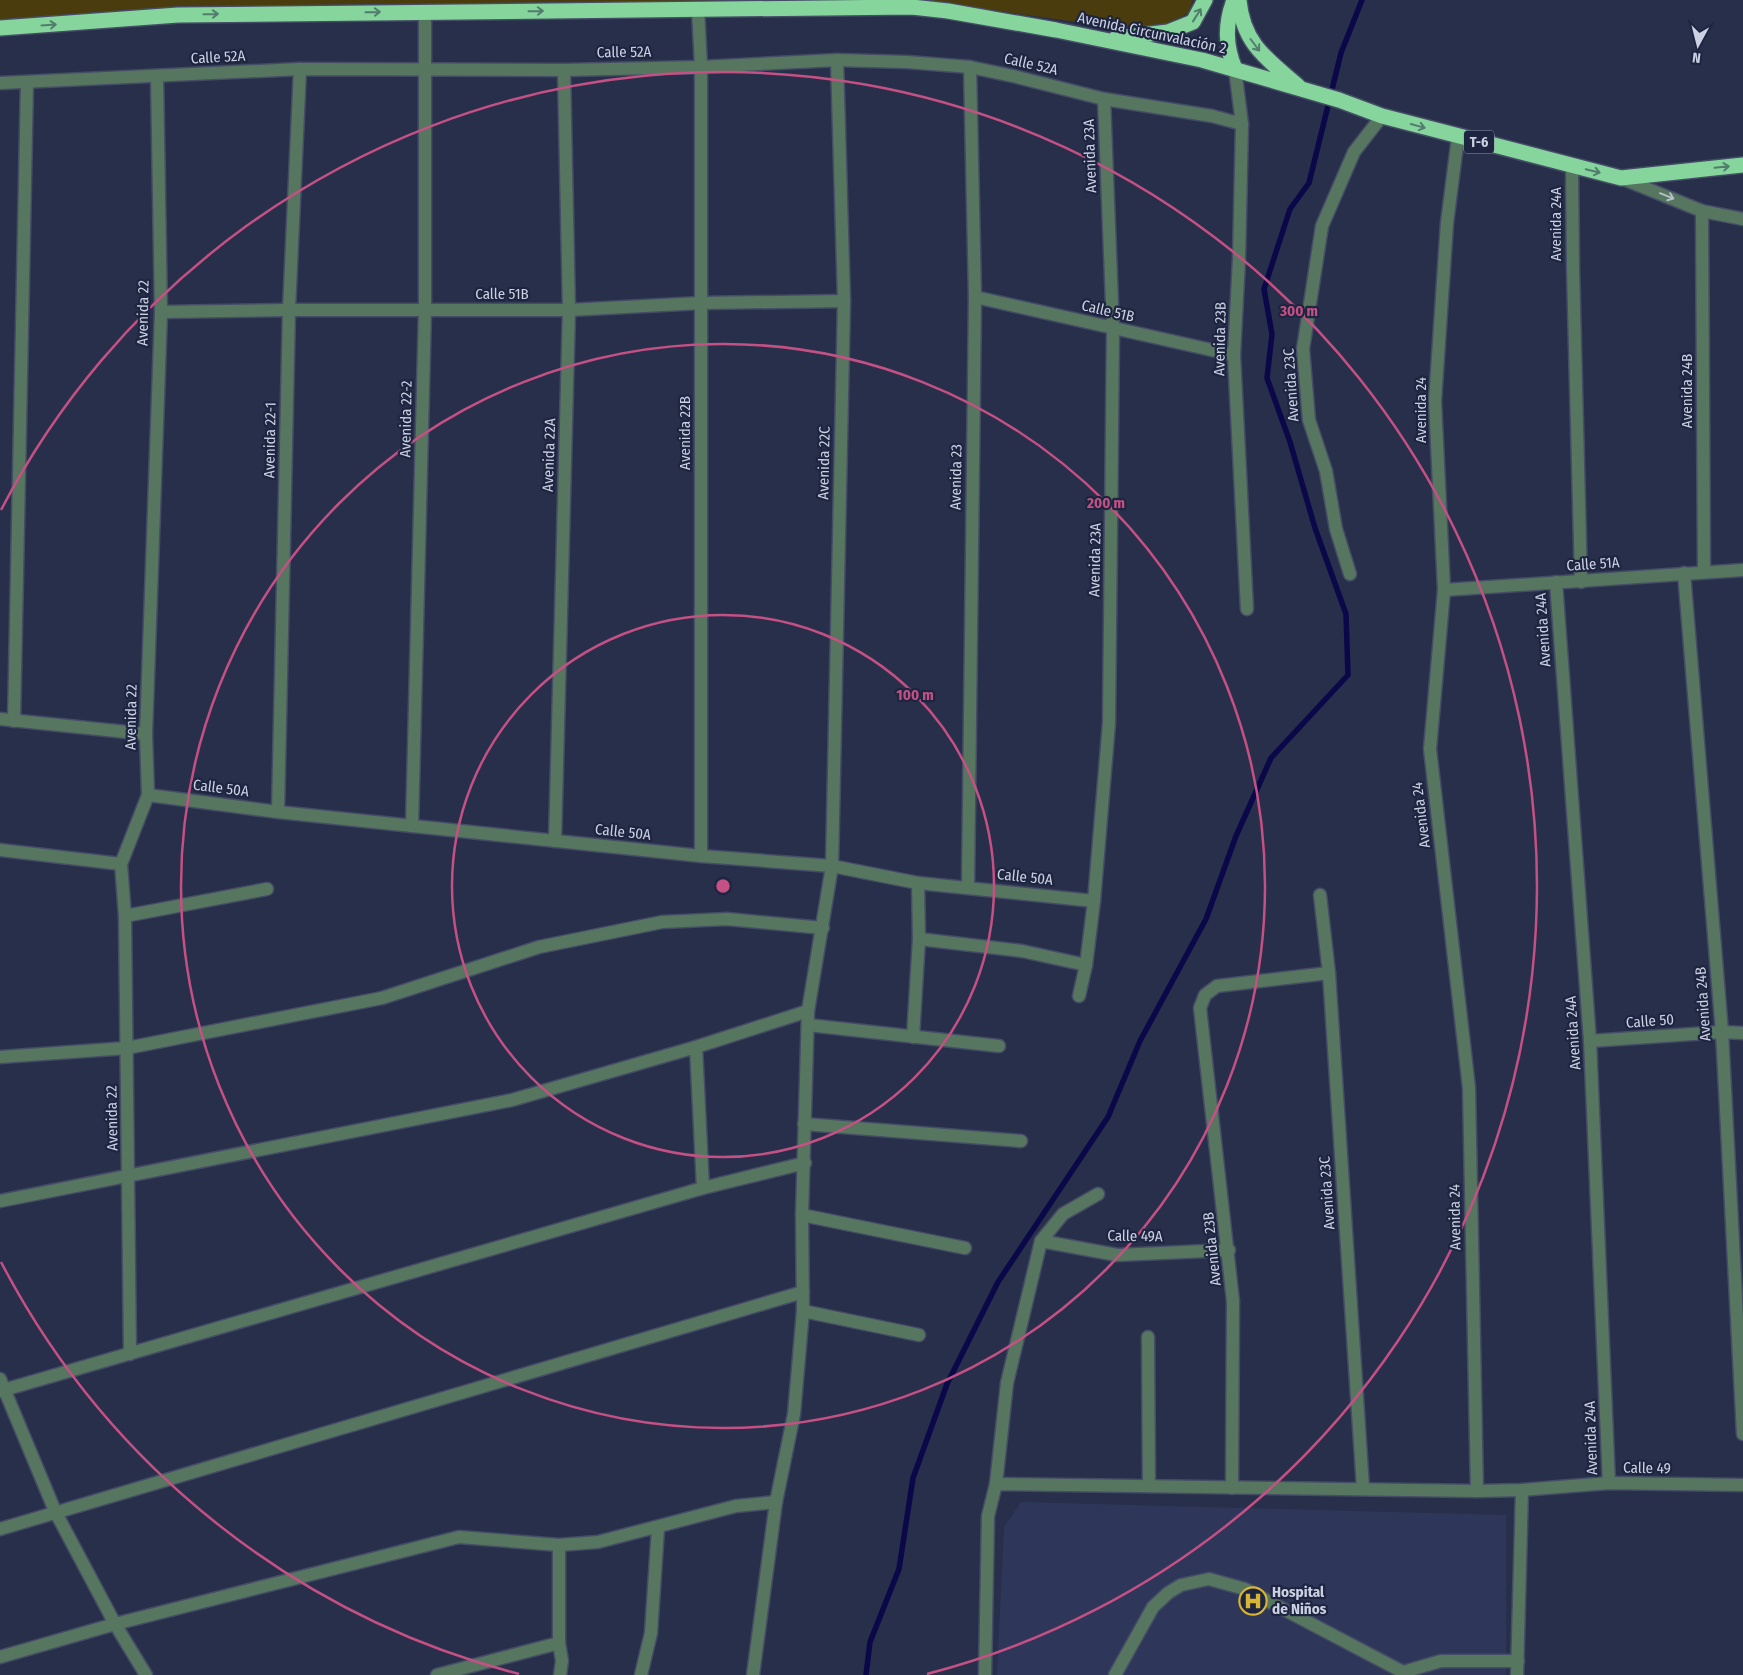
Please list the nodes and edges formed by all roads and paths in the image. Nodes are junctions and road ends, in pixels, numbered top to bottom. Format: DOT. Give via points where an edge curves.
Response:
graph roads {
  1 [pos="1205,0"];
  2 [pos="1234,0"];
  3 [pos="1239,0"];
  4 [pos="698,9"];
  5 [pos="425,12"];
  6 [pos="0,28"];
  7 [pos="1102,39"];
  8 [pos="837,60"];
  9 [pos="701,68"];
  10 [pos="970,68"];
  11 [pos="300,69"];
  12 [pos="426,69"];
  13 [pos="1235,69"];
  14 [pos="564,70"];
  15 [pos="157,76"];
  16 [pos="27,82"];
  17 [pos="0,83"];
  18 [pos="1302,89"];
  19 [pos="1104,99"];
  20 [pos="1382,116"];
  21 [pos="1242,124"];
  22 [pos="1458,136"];
  23 [pos="1743,165"];
  24 [pos="1572,167"];
  25 [pos="1621,178"];
  26 [pos="1702,210"];
  27 [pos="1743,219"];
  28 [pos="975,297"];
  29 [pos="844,301"];
  30 [pos="701,302"];
  31 [pos="289,310"];
  32 [pos="425,310"];
  33 [pos="569,310"];
  34 [pos="161,312"];
  35 [pos="1113,329"];
  36 [pos="1234,355"];
  37 [pos="1743,570"];
  38 [pos="1704,572"];
  39 [pos="1684,573"];
  40 [pos="1350,574"];
  41 [pos="1556,582"];
  42 [pos="1581,582"];
  43 [pos="1444,590"];
  44 [pos="1247,609"];
  45 [pos="0,719"];
  46 [pos="14,721"];
  47 [pos="146,734"];
  48 [pos="148,795"];
  49 [pos="278,812"];
  50 [pos="412,826"];
  51 [pos="555,841"];
  52 [pos="0,850"];
  53 [pos="700,856"];
  54 [pos="121,864"];
  55 [pos="832,866"];
  56 [pos="918,884"];
  57 [pos="968,887"];
  58 [pos="267,889"];
  59 [pos="1320,895"];
  60 [pos="1094,901"];
  61 [pos="125,916"];
  62 [pos="823,928"];
  63 [pos="919,940"];
  64 [pos="1086,965"];
  65 [pos="1329,973"];
  66 [pos="1079,996"];
  67 [pos="808,1011"];
  68 [pos="808,1025"];
  69 [pos="1722,1032"];
  70 [pos="1743,1033"];
  71 [pos="913,1038"];
  72 [pos="1590,1041"];
  73 [pos="1000,1046"];
  74 [pos="696,1047"];
  75 [pos="127,1048"];
  76 [pos="0,1057"];
  77 [pos="804,1124"];
  78 [pos="1021,1140"];
  79 [pos="805,1163"];
  80 [pos="129,1176"];
  81 [pos="702,1188"];
  82 [pos="1098,1194"];
  83 [pos="0,1201"];
  84 [pos="802,1215"];
  85 [pos="1041,1241"];
  86 [pos="965,1248"];
  87 [pos="1229,1250"];
  88 [pos="803,1292"];
  89 [pos="803,1311"];
  90 [pos="918,1335"];
  91 [pos="1148,1337"];
  92 [pos="130,1354"];
  93 [pos="2,1387"];
  94 [pos="1743,1434"];
  95 [pos="1609,1483"];
  96 [pos="996,1484"];
  97 [pos="1743,1485"];
  98 [pos="1149,1486"];
  99 [pos="1232,1488"];
  100 [pos="1363,1488"];
  101 [pos="1477,1490"];
  102 [pos="1522,1490"];
  103 [pos="776,1502"];
  104 [pos="55,1511"];
  105 [pos="658,1528"];
  106 [pos="0,1529"];
  107 [pos="559,1545"];
  108 [pos="116,1624"];
  109 [pos="559,1643"];
  110 [pos="0,1657"];
  111 [pos="1518,1661"];
  112 [pos="1403,1674"];
  113 [pos="146,1675"];
  114 [pos="437,1675"];
  115 [pos="560,1675"];
  116 [pos="641,1675"];
  117 [pos="754,1675"];
  118 [pos="985,1675"];
  119 [pos="1115,1675"];
  120 [pos="1517,1675"];
  7 -- 1 [label="highway, T-6, one-way" via="1168,32 1193,22"];
  2 -- 13 [label="highway" via="1226,34"];
  3 -- 18 [label="highway, one-way" via="1244,27 1252,44"];
  5 -- 4 [label="highway, Avenida Circunvalación 2 / T-6, one-way"];
  4 -- 7 [label="highway, Avenida Circunvalación 2 / T-6" via="912,7"];
  4 -- 9 [label="street, Avenida 22B"];
  6 -- 5 [label="highway, Avenida Circunvalación 2 / T-6, one-way" via="178,15"];
  5 -- 12 [label="street, Avenida 22-2"];
  7 -- 13 [label="highway, Avenida Circunvalación 2 / T-6"];
  8 -- 9 [label="street, Calle 52A"];
  8 -- 10 [label="street, Calle 52A"];
  8 -- 29 [label="street, Avenida 22C"];
  9 -- 14 [label="street, Calle 52A"];
  9 -- 30 [label="street, Avenida 22B"];
  10 -- 19 [label="street, Calle 52A"];
  10 -- 28 [label="street, Avenida 23"];
  11 -- 12 [label="street, Calle 52A"];
  11 -- 15 [label="street, Calle 52A"];
  11 -- 31 [label="street, Avenida 22-1"];
  12 -- 14 [label="street, Calle 52A"];
  12 -- 32 [label="street, Avenida 22-2"];
  13 -- 18 [label="highway, Avenida Circunvalación 2 / T-6"];
  13 -- 21 [label="street, Avenida 23B"];
  14 -- 33 [label="street, Avenida 22A"];
  15 -- 16 [label="street, Calle 52A"];
  15 -- 34 [label="street, Avenida 22"];
  16 -- 17 [label="street, Calle 52A"];
  16 -- 46 [label="street"];
  18 -- 20 [label="highway, Avenida Circunvalación 2 / T-6"];
  19 -- 21 [label="street, Calle 52A" via="1212,116"];
  19 -- 35 [label="street, Avenida 23A"];
  20 -- 22 [label="highway, Avenida Circunvalación 2 / T-6, one-way"];
  20 -- 40 [label="street, Avenida 23C" via="1354,152 1322,226 1303,349 1308,420 1326,471 1336,529"];
  21 -- 36 [label="street, Avenida 23B"];
  22 -- 24 [label="highway, Avenida Circunvalación 2 / T-6"];
  22 -- 43 [label="street, Avenida 24" via="1447,223 1435,402"];
  25 -- 23 [label="highway, Avenida Circunvalación 2 / T-6, one-way"];
  24 -- 25 [label="highway, Avenida Circunvalación 2 / T-6, one-way"];
  24 -- 42 [label="street, Avenida 24A"];
  25 -- 26 [label="street, one-way"];
  26 -- 27 [label="street"];
  26 -- 38 [label="street, Avenida 24B"];
  28 -- 35 [label="street, Calle 51B"];
  28 -- 57 [label="street, Avenida 23"];
  29 -- 30 [label="street, Calle 51B"];
  29 -- 55 [label="street, Avenida 22C"];
  30 -- 33 [label="street, Calle 51B"];
  30 -- 53 [label="street, Avenida 22B"];
  31 -- 32 [label="street, Calle 51B"];
  31 -- 34 [label="street, Calle 51B"];
  31 -- 49 [label="street, Avenida 22-1"];
  32 -- 33 [label="street, Calle 51B"];
  32 -- 50 [label="street, Avenida 22-2"];
  33 -- 51 [label="street, Avenida 22A"];
  34 -- 47 [label="street, Avenida 22"];
  35 -- 36 [label="street, Calle 51B"];
  35 -- 60 [label="street, Avenida 23A" via="1109,724"];
  36 -- 44 [label="street, Avenida 23B"];
  37 -- 38 [label="street, Calle 51A"];
  38 -- 39 [label="street, Calle 51A"];
  39 -- 42 [label="street, Calle 51A"];
  39 -- 69 [label="street, Avenida 24B"];
  41 -- 42 [label="street, Calle 51A"];
  41 -- 43 [label="street, Calle 51A"];
  41 -- 72 [label="street, Avenida 24A"];
  43 -- 101 [label="street, Avenida 24" via="1430,749 1469,1088"];
  45 -- 46 [label="street"];
  46 -- 47 [label="street"];
  47 -- 48 [label="street, Avenida 22"];
  48 -- 49 [label="street, Calle 50A"];
  48 -- 54 [label="street, Avenida 22"];
  49 -- 50 [label="street, Calle 50A"];
  50 -- 51 [label="street, Calle 50A"];
  51 -- 53 [label="street, Calle 50A"];
  52 -- 54 [label="street"];
  53 -- 55 [label="street, Calle 50A"];
  54 -- 61 [label="street, Avenida 22"];
  55 -- 56 [label="street, Calle 50A"];
  55 -- 62 [label="street, Avenida 22C"];
  56 -- 57 [label="street, Calle 50A"];
  56 -- 63 [label="street"];
  57 -- 60 [label="street, Calle 50A"];
  58 -- 61 [label="street"];
  59 -- 65 [label="street, Avenida 23C"];
  60 -- 64 [label="street, Avenida 23A"];
  61 -- 75 [label="street, Avenida 22"];
  62 -- 67 [label="street, Avenida 22C"];
  62 -- 75 [label="street" via="727,919 662,922 539,947 382,998"];
  63 -- 64 [label="street" via="1022,951"];
  63 -- 71 [label="street"];
  64 -- 66 [label="street, Avenida 23A"];
  65 -- 87 [label="street, Avenida 23B" via="1217,986 1205,995 1200,1008"];
  65 -- 100 [label="street, Avenida 23C"];
  67 -- 68 [label="street, Avenida 22C"];
  67 -- 74 [label="street"];
  68 -- 71 [label="street"];
  68 -- 77 [label="street, Avenida 22C"];
  69 -- 70 [label="street, Calle 50"];
  69 -- 72 [label="street, Calle 50"];
  69 -- 94 [label="street, Avenida 24B"];
  71 -- 73 [label="street"];
  72 -- 95 [label="street, Avenida 24A"];
  74 -- 80 [label="street" via="512,1100"];
  74 -- 81 [label="street"];
  75 -- 76 [label="street"];
  75 -- 80 [label="street, Avenida 22"];
  77 -- 78 [label="street"];
  77 -- 79 [label="street, Avenida 22C"];
  79 -- 81 [label="street"];
  79 -- 84 [label="street, Avenida 22C"];
  80 -- 83 [label="street"];
  80 -- 92 [label="street, Avenida 22"];
  81 -- 92 [label="street"];
  82 -- 85 [label="street" via="1063,1214"];
  84 -- 86 [label="street"];
  84 -- 88 [label="street, Avenida 22C"];
  85 -- 87 [label="street, Calle 49A" via="1117,1254"];
  85 -- 96 [label="street" via="1007,1383"];
  87 -- 99 [label="street, Avenida 23B" via="1233,1301"];
  88 -- 89 [label="street, Avenida 22C"];
  88 -- 104 [label="street"];
  89 -- 90 [label="street"];
  89 -- 103 [label="street, Avenida 22C" via="794,1414"];
  91 -- 98 [label="street"];
  92 -- 93 [label="street"];
  93 -- 104 [label="street"];
  95 -- 97 [label="street, Calle 49"];
  95 -- 102 [label="street, Calle 49"];
  96 -- 98 [label="street, Calle 49"];
  96 -- 118 [label="street" via="988,1516"];
  98 -- 99 [label="street, Calle 49"];
  99 -- 100 [label="street, Calle 49"];
  100 -- 101 [label="street, Calle 49"];
  101 -- 102 [label="street, Calle 49"];
  102 -- 111 [label="street"];
  103 -- 105 [label="street" via="736,1506"];
  103 -- 117 [label="street, Avenida 22C"];
  104 -- 106 [label="street"];
  104 -- 108 [label="street"];
  105 -- 107 [label="street" via="598,1542"];
  105 -- 116 [label="street" via="652,1633"];
  107 -- 108 [label="street" via="459,1537"];
  107 -- 109 [label="street"];
  108 -- 110 [label="street"];
  108 -- 113 [label="street"];
  109 -- 114 [label="street"];
  109 -- 115 [label="street"];
  111 -- 112 [label="street" via="1441,1661"];
  111 -- 120 [label="street"];
  112 -- 119 [label="street" via="1245,1589 1209,1579 1181,1585 1154,1607"];
}
